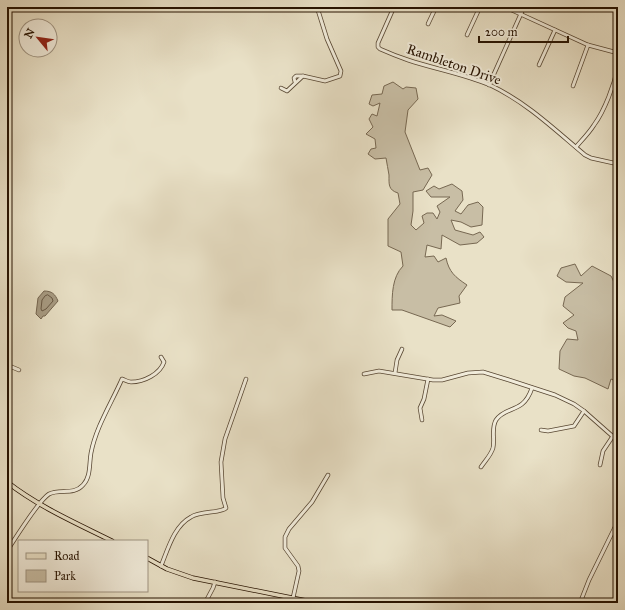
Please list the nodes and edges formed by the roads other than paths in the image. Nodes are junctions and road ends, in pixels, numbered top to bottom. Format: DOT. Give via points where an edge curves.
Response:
graph roads {
  1 [pos="317,7"];
  2 [pos="394,7"];
  3 [pos="436,7"];
  4 [pos="480,7"];
  5 [pos="505,7"];
  6 [pos="524,7"];
  7 [pos="521,14"];
  8 [pos="428,24"];
  9 [pos="555,30"];
  10 [pos="468,35"];
  11 [pos="588,45"];
  12 [pos="618,53"];
  13 [pos="539,65"];
  14 [pos="618,67"];
  15 [pos="489,85"];
  16 [pos="572,86"];
  17 [pos="281,88"];
  18 [pos="576,147"];
  19 [pos="618,164"];
  20 [pos="402,349"];
  21 [pos="161,357"];
  22 [pos="7,365"];
  23 [pos="19,370"];
  24 [pos="395,373"];
  25 [pos="364,374"];
  26 [pos="246,379"];
  27 [pos="428,379"];
  28 [pos="532,388"];
  29 [pos="584,411"];
  30 [pos="422,420"];
  31 [pos="540,430"];
  32 [pos="612,436"];
  33 [pos="618,441"];
  34 [pos="600,464"];
  35 [pos="481,467"];
  36 [pos="328,475"];
  37 [pos="7,482"];
  38 [pos="39,504"];
  39 [pos="618,521"];
  40 [pos="110,540"];
  41 [pos="7,551"];
  42 [pos="148,559"];
  43 [pos="161,566"];
  44 [pos="215,582"];
  45 [pos="293,598"];
  46 [pos="205,603"];
  47 [pos="317,603"];
  48 [pos="580,603"];
  1 -- 17 [label="street" via="340,76 325,82 303,76 287,91"];
  2 -- 15 [label="street, Rambleton Drive" via="378,47 407,60"];
  3 -- 8 [label="street"];
  4 -- 10 [label="street"];
  5 -- 7 [label="street"];
  6 -- 7 [label="street"];
  7 -- 9 [label="street"];
  7 -- 15 [label="street"];
  9 -- 11 [label="street"];
  9 -- 13 [label="street"];
  11 -- 12 [label="street"];
  11 -- 16 [label="street"];
  14 -- 18 [label="street" via="595,125"];
  15 -- 18 [label="street, Rambleton Drive" via="527,106"];
  18 -- 19 [label="street, Rambleton Drive" via="591,158"];
  20 -- 24 [label="street"];
  21 -- 38 [label="street" via="164,362 162,366 149,377 131,382 122,379 99,427 91,453 89,474 81,488 72,492 58,491 50,494"];
  22 -- 23 [label="street"];
  24 -- 25 [label="street" via="379,371"];
  24 -- 27 [label="street"];
  26 -- 43 [label="street" via="225,439 221,462 222,498 226,508 218,512 197,514 178,527"];
  27 -- 28 [label="street" via="442,380 483,372"];
  27 -- 30 [label="street" via="420,408"];
  28 -- 29 [label="street" via="565,399"];
  28 -- 35 [label="street" via="523,404 503,412 496,420 491,452"];
  29 -- 31 [label="street" via="574,426"];
  29 -- 32 [label="street"];
  32 -- 33 [label="street"];
  32 -- 34 [label="street" via="602,451"];
  36 -- 45 [label="street" via="312,502 285,537 285,548 299,571"];
  37 -- 38 [label="main road"];
  38 -- 40 [label="main road"];
  38 -- 41 [label="street"];
  39 -- 48 [label="street" via="582,593"];
  42 -- 43 [label="main road"];
  43 -- 44 [label="main road" via="177,573"];
  44 -- 45 [label="main road"];
  44 -- 46 [label="street"];
  45 -- 47 [label="main road"];
}
